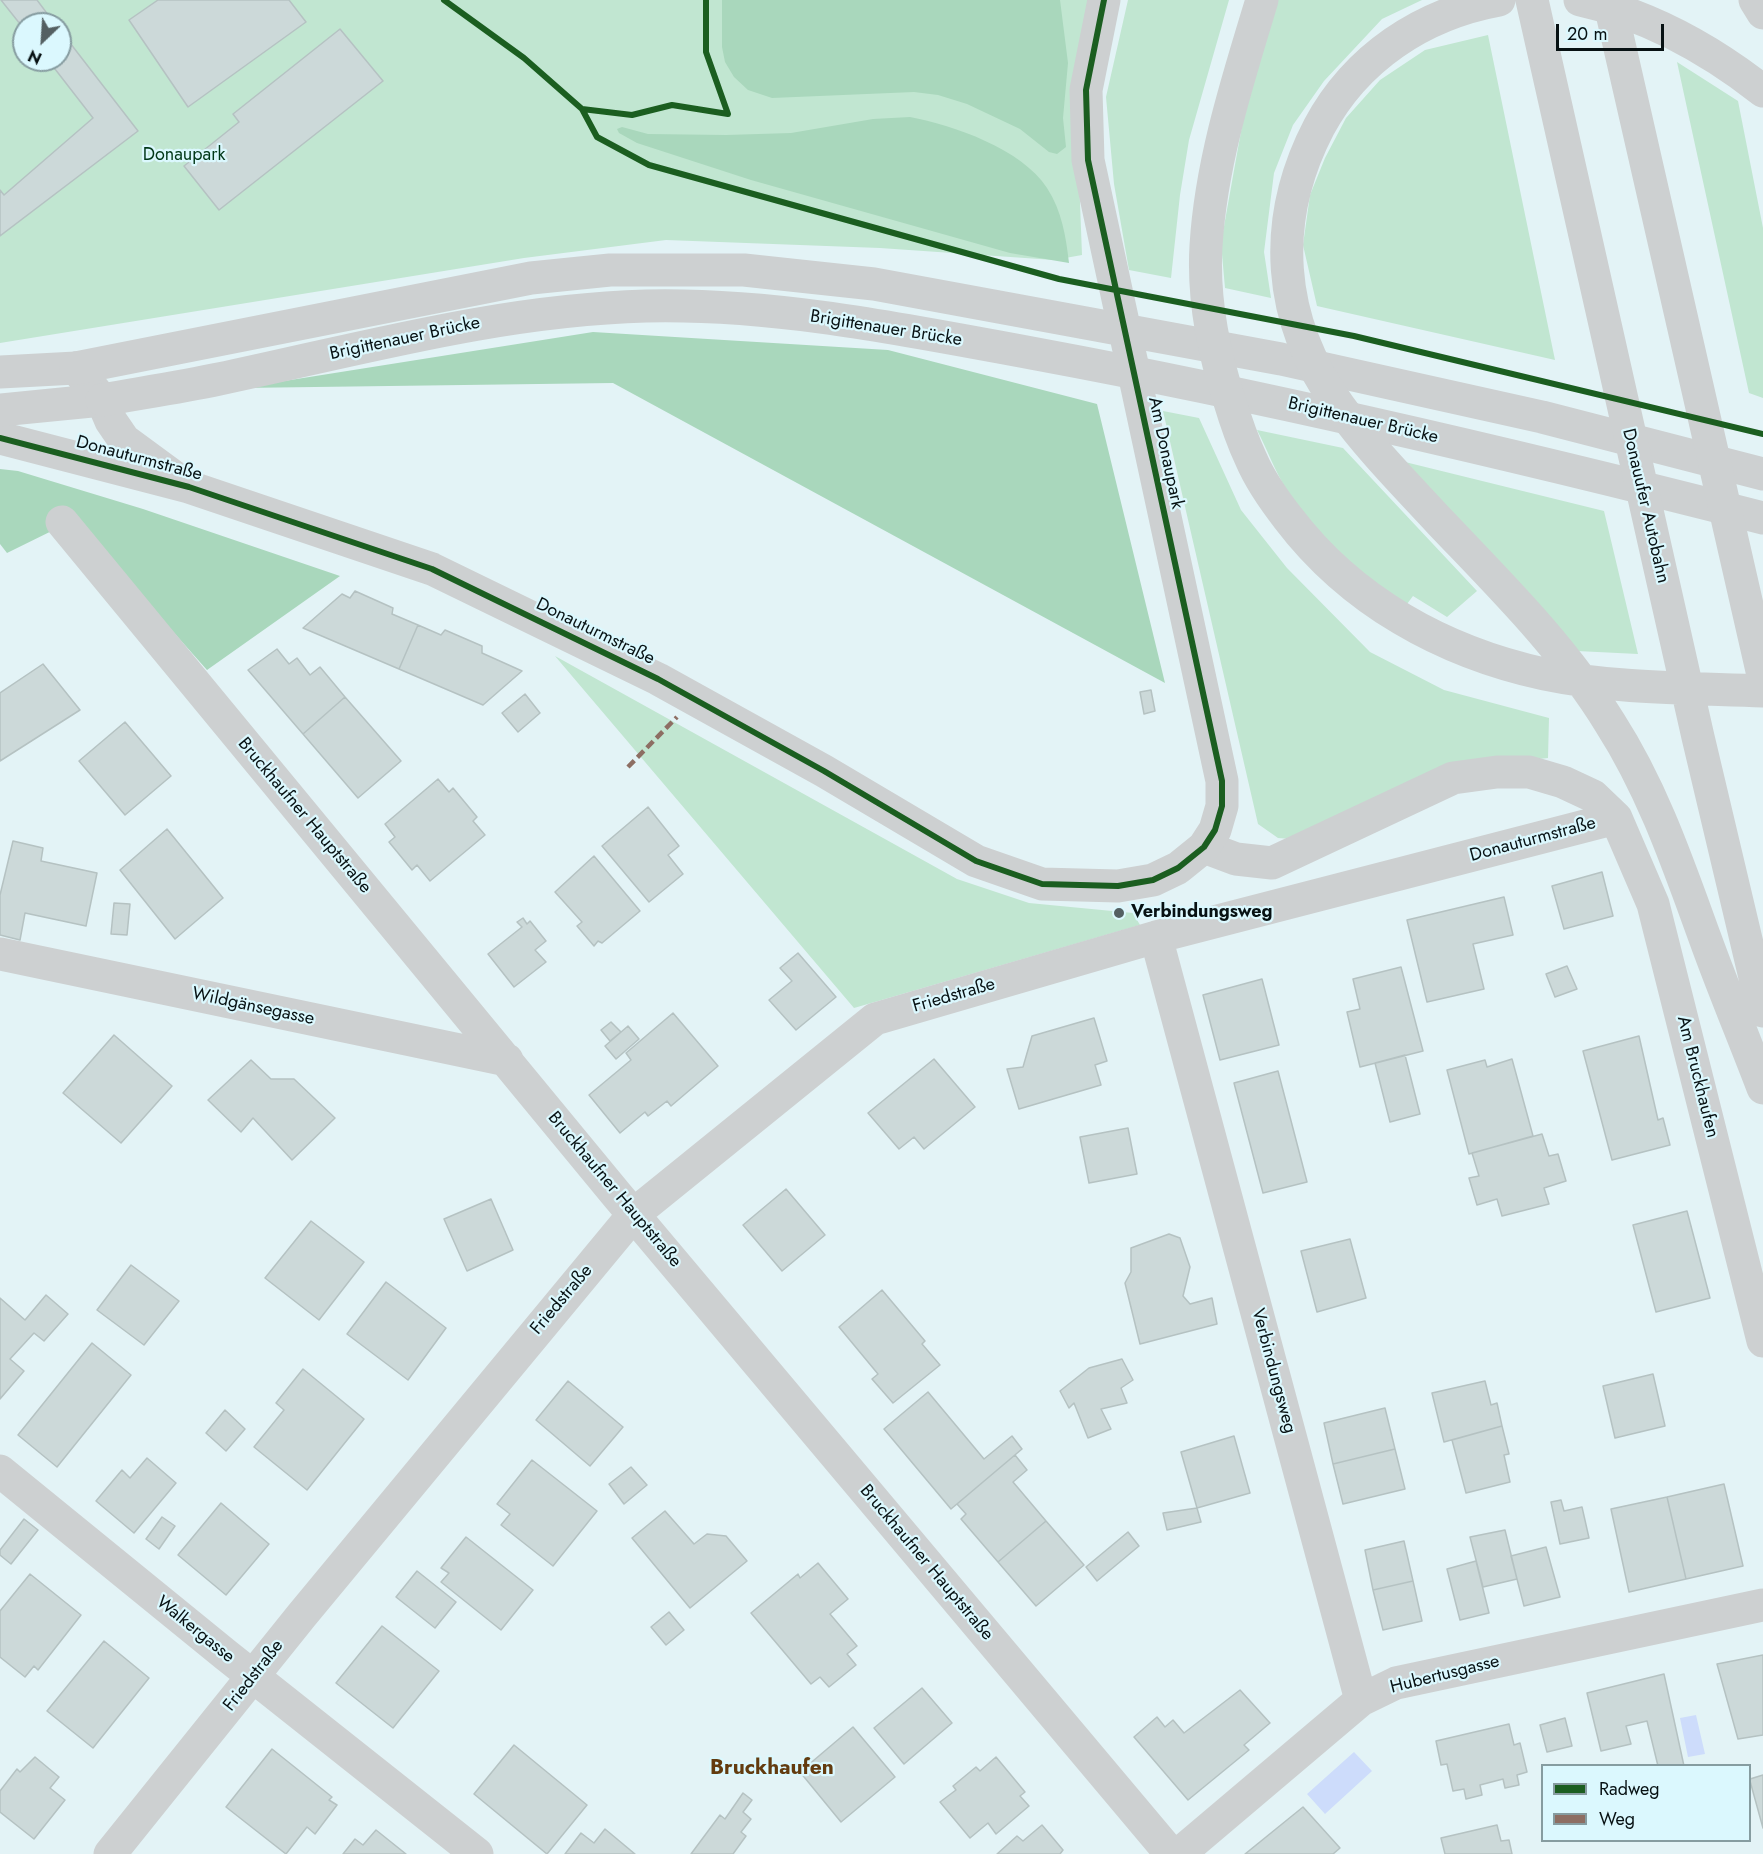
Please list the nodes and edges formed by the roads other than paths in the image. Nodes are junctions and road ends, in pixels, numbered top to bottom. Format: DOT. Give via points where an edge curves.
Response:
graph roads {
  1 [pos="1104,0"];
  2 [pos="1262,0"];
  3 [pos="1499,0"];
  4 [pos="1532,0"];
  5 [pos="1580,0"];
  6 [pos="1609,0"];
  7 [pos="1755,0"];
  8 [pos="1763,13"];
  9 [pos="1763,91"];
  10 [pos="76,368"];
  11 [pos="0,372"];
  12 [pos="102,400"];
  13 [pos="0,411"];
  14 [pos="0,438"];
  15 [pos="1763,474"];
  16 [pos="189,487"];
  17 [pos="1763,518"];
  18 [pos="62,522"];
  19 [pos="1763,675"];
  20 [pos="1763,691"];
  21 [pos="1616,818"];
  22 [pos="1204,847"];
  23 [pos="1153,880"];
  24 [pos="1156,937"];
  25 [pos="0,954"];
  26 [pos="1763,1011"];
  27 [pos="507,1060"];
  28 [pos="1763,1088"];
  29 [pos="634,1214"];
  30 [pos="1763,1341"];
  31 [pos="0,1471"];
  32 [pos="1763,1605"];
  33 [pos="254,1676"];
  34 [pos="1361,1700"];
  35 [pos="110,1854"];
  36 [pos="477,1854"];
  37 [pos="1171,1854"];
  38 [pos="1179,1854"];
  1 -- 22 [label="main road, Am Donaupark" via="1086,90 1088,160 1222,781 1222,806 1215,830"];
  2 -- 20 [label="main road" via="1225,130 1212,194 1206,288 1221,377 1251,461 1275,501 1305,541 1369,599 1430,635 1498,662 1545,674"];
  3 -- 28 [label="main road" via="1445,14 1404,35 1377,54 1345,86 1325,116 1306,153 1287,221 1285,256 1297,320 1321,377 1357,430 1515,601 1610,722 1658,812"];
  4 -- 26 [label="main road, Donauufer Autobahn" via="1692,714"];
  5 -- 9 [label="main road" via="1619,8 1661,25"];
  6 -- 19 [label="main road"];
  7 -- 8 [label="main road"];
  10 -- 11 [label="main road, Brigittenauer Brücke"];
  10 -- 12 [label="main road, Donauturmstraße"];
  10 -- 15 [label="main road, Brigittenauer Brücke" via="531,278 610,270 744,270 874,284 1281,359 1542,417"];
  12 -- 13 [label="main road, Brigittenauer Brücke"];
  12 -- 16 [label="main road, Donauturmstraße" via="124,440"];
  12 -- 17 [label="main road, Brigittenauer Brücke" via="468,324 543,313 648,306 745,309 868,323 1295,405 1528,458"];
  14 -- 16 [label="main road, Donauturmstraße"];
  16 -- 23 [label="main road, Donauturmstraße" via="432,569 658,679 976,861 1042,884 1118,886"];
  18 -- 27 [label="main road, Bruckhaufner Hauptstraße"];
  21 -- 22 [label="main road, Donauturmstraße" via="1593,796 1563,782 1529,772 1497,772 1453,778 1272,863 1236,859"];
  21 -- 24 [label="main road, Donauturmstraße"];
  21 -- 30 [label="main road, Am Bruckhaufen" via="1653,904"];
  22 -- 23 [label="main road, Am Donaupark" via="1178,868"];
  24 -- 29 [label="main road, Friedstraße" via="874,1019"];
  24 -- 34 [label="main road, Verbindungsweg"];
  25 -- 27 [label="main road, Wildgänsegasse"];
  27 -- 29 [label="main road, Bruckhaufner Hauptstraße"];
  29 -- 33 [label="main road, Friedstraße"];
  29 -- 37 [label="main road, Bruckhaufner Hauptstraße"];
  31 -- 33 [label="main road, Walkergasse"];
  32 -- 34 [label="main road, Hubertusgasse" via="1396,1683"];
  33 -- 35 [label="main road, Friedstraße"];
  33 -- 36 [label="main road, Walkergasse"];
  34 -- 38 [label="main road, Hubertusgasse"];
}
